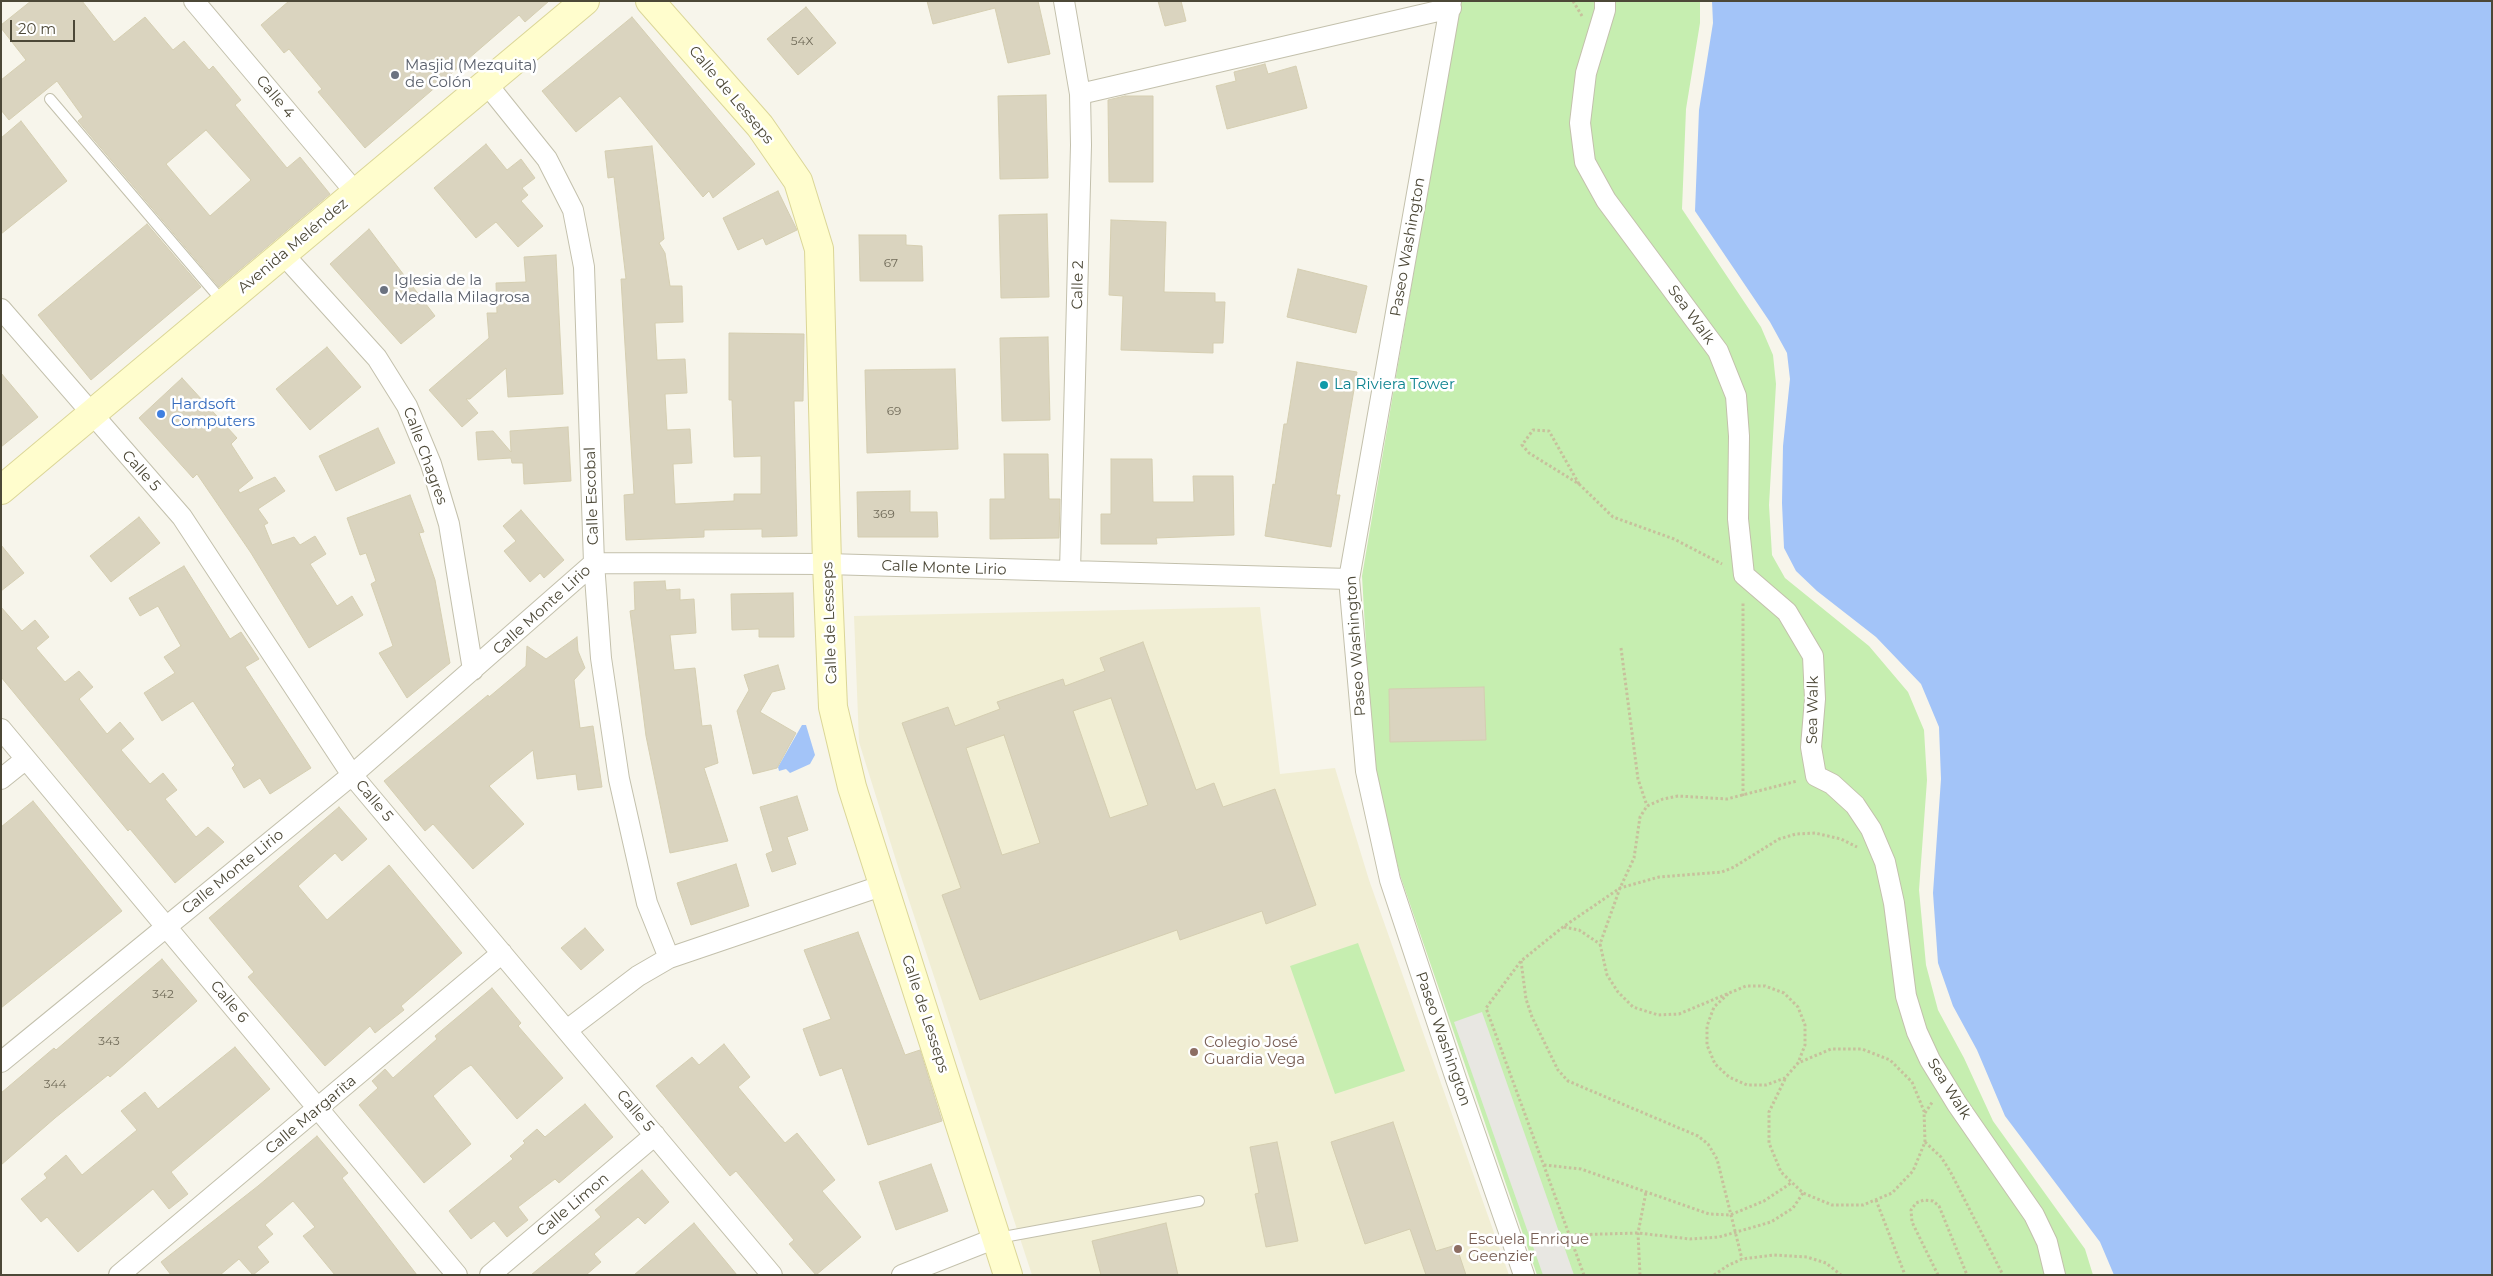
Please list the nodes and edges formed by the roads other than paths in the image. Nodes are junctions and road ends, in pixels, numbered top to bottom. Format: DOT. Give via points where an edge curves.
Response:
graph roads {
  1 [pos="194,1"];
  2 [pos="584,1"];
  3 [pos="650,1"];
  4 [pos="1064,1"];
  5 [pos="1605,1"];
  6 [pos="1451,5"];
  7 [pos="486,83"];
  8 [pos="1080,94"];
  9 [pos="50,99"];
  10 [pos="356,193"];
  11 [pos="283,254"];
  12 [pos="224,303"];
  13 [pos="1,309"];
  14 [pos="91,415"];
  15 [pos="1,490"];
  16 [pos="594,563"];
  17 [pos="827,564"];
  18 [pos="1070,571"];
  19 [pos="1349,579"];
  20 [pos="474,670"];
  21 [pos="1,729"];
  22 [pos="26,758"];
  23 [pos="352,775"];
  24 [pos="1,779"];
  25 [pos="884,885"];
  26 [pos="167,927"];
  27 [pos="502,953"];
  28 [pos="669,958"];
  29 [pos="567,1030"];
  30 [pos="1,1062"];
  31 [pos="318,1109"];
  32 [pos="655,1135"];
  33 [pos="1199,1201"];
  34 [pos="996,1238"];
  35 [pos="119,1275"];
  36 [pos="456,1275"];
  37 [pos="490,1275"];
  38 [pos="772,1275"];
  39 [pos="902,1275"];
  40 [pos="1008,1275"];
  41 [pos="1524,1275"];
  42 [pos="2055,1275"];
  1 -- 10 [label="street, Calle 4"];
  2 -- 7 [label="main road, Avenida Meléndez"];
  3 -- 17 [label="main road, Calle de Lesseps" via="760,126 798,181 804,198 820,249"];
  4 -- 8 [label="street, Calle 2"];
  5 -- 42 [label="street, Sea Walk" via="1586,73 1580,123 1585,162 1606,200 1718,351 1736,396 1738,519 1744,575 1787,612 1813,656 1816,699 1811,747 1816,776 1832,784 1855,805 1871,829 1885,862 1894,903 1906,996 1917,1032 1957,1104 2034,1215 2047,1242"];
  6 -- 8 [label="street"];
  6 -- 19 [label="street, Paseo Washington"];
  7 -- 10 [label="main road, Avenida Meléndez"];
  7 -- 16 [label="street, Calle Escobal" via="546,159 573,210 584,267"];
  8 -- 18 [label="street, Calle 2"];
  9 -- 12 [label="lane"];
  10 -- 11 [label="main road, Avenida Meléndez"];
  11 -- 12 [label="main road, Avenida Meléndez"];
  11 -- 20 [label="street, Calle Chagres" via="377,358 407,406 431,464 449,524"];
  12 -- 14 [label="main road, Avenida Meléndez"];
  13 -- 14 [label="street, Calle 5"];
  14 -- 15 [label="main road, Avenida Meléndez"];
  14 -- 23 [label="street, Calle 5" via="182,517"];
  16 -- 17 [label="street, Calle Monte Lirio"];
  16 -- 20 [label="street, Calle Monte Lirio"];
  16 -- 28 [label="street, Calle Escobal" via="601,658 619,779 647,903"];
  17 -- 18 [label="street, Calle Monte Lirio"];
  17 -- 25 [label="main road, Calle de Lesseps" via="833,707 852,787"];
  18 -- 19 [label="street, Calle Monte Lirio"];
  19 -- 41 [label="street, Paseo Washington" via="1366,771 1390,880"];
  20 -- 23 [label="street, Calle Monte Lirio"];
  21 -- 22 [label="street, Calle 6"];
  22 -- 24 [label="street"];
  22 -- 26 [label="street, Calle 6"];
  23 -- 26 [label="street, Calle Monte Lirio"];
  23 -- 27 [label="street, Calle 5"];
  25 -- 28 [label="street"];
  25 -- 34 [label="main road, Calle de Lesseps"];
  26 -- 30 [label="street, Calle Monte Lirio"];
  26 -- 31 [label="street, Calle 6"];
  27 -- 29 [label="street, Calle 5"];
  27 -- 31 [label="street, Calle Margarita"];
  28 -- 29 [label="street" via="638,976"];
  29 -- 32 [label="street, Calle 5"];
  31 -- 35 [label="street, Calle Margarita"];
  31 -- 36 [label="street, Calle 6"];
  32 -- 37 [label="street, Calle Limon"];
  32 -- 38 [label="street, Calle 5"];
  33 -- 34 [label="lane"];
  34 -- 39 [label="street"];
  34 -- 40 [label="main road, Calle de Lesseps"];
}
